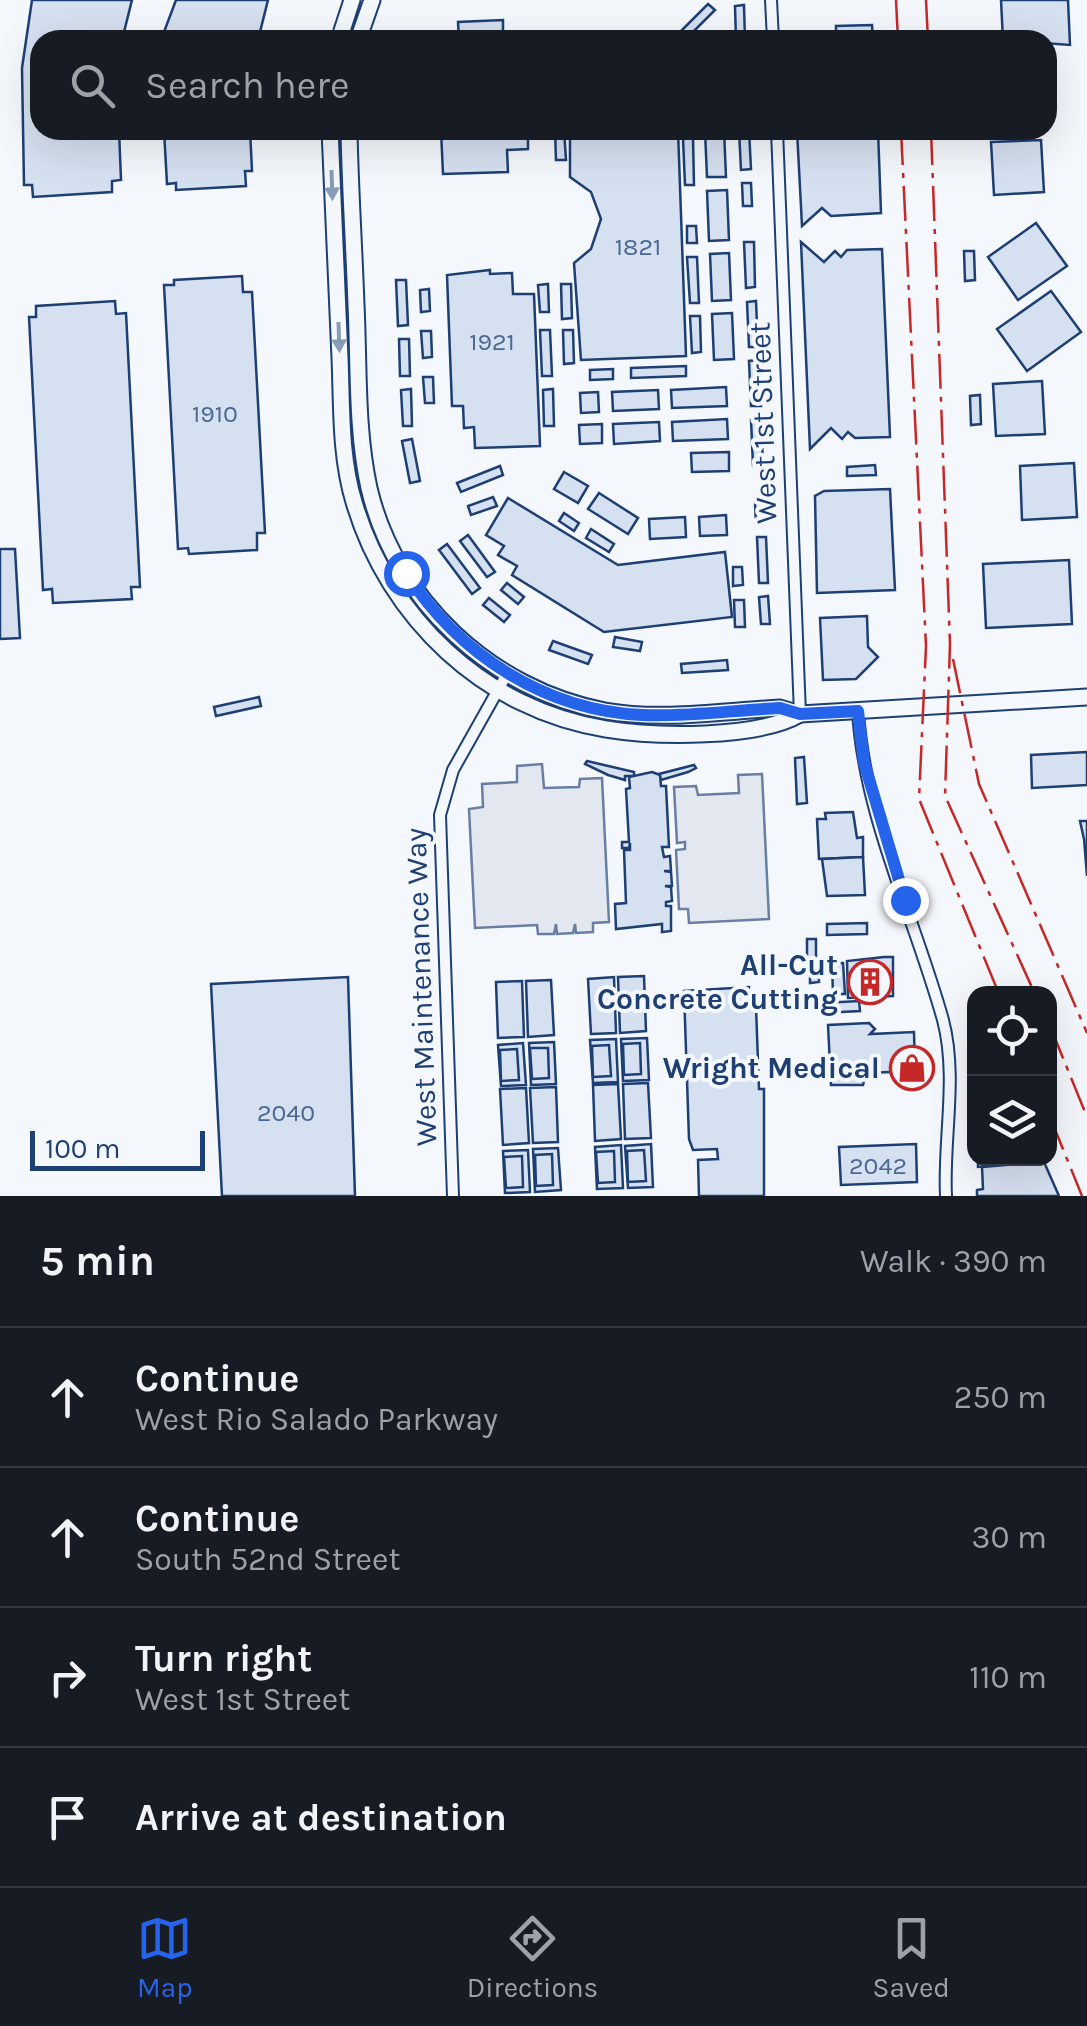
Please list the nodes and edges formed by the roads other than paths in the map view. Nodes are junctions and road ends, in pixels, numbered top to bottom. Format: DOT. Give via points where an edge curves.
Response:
graph roads {
  1 [pos="352,0"];
  2 [pos="372,0"];
  3 [pos="771,0"];
  4 [pos="342,30"];
  5 [pos="362,30"];
  6 [pos="772,30"];
  7 [pos="330,140"];
  8 [pos="349,140"];
  9 [pos="777,140"];
  10 [pos="507,674"];
  11 [pos="498,690"];
  12 [pos="1087,697"];
  13 [pos="858,711"];
  14 [pos="800,714"];
  15 [pos="452,1196"];
  16 [pos="946,1196"];
  1 -- 4 [label="main road"];
  2 -- 5 [label="main road"];
  3 -- 6 [label="street"];
  7 -- 11 [label="main road, one-way" via="342,419 352,498 398,598 447,653"];
  8 -- 10 [label="main road" via="362,434 378,517 436,616"];
  9 -- 14 [label="street, West 1st Street"];
  10 -- 11 [label="street, West Maintenance Way"];
  10 -- 14 [label="main road" via="566,701 626,714 780,708"];
  11 -- 14 [label="main road" via="576,723 643,734 782,724"];
  11 -- 15 [label="street, West Maintenance Way" via="453,770 440,815"];
  12 -- 13 [label="main road"];
  13 -- 14 [label="main road"];
  13 -- 16 [label="street" via="864,762 944,1026"];
}
